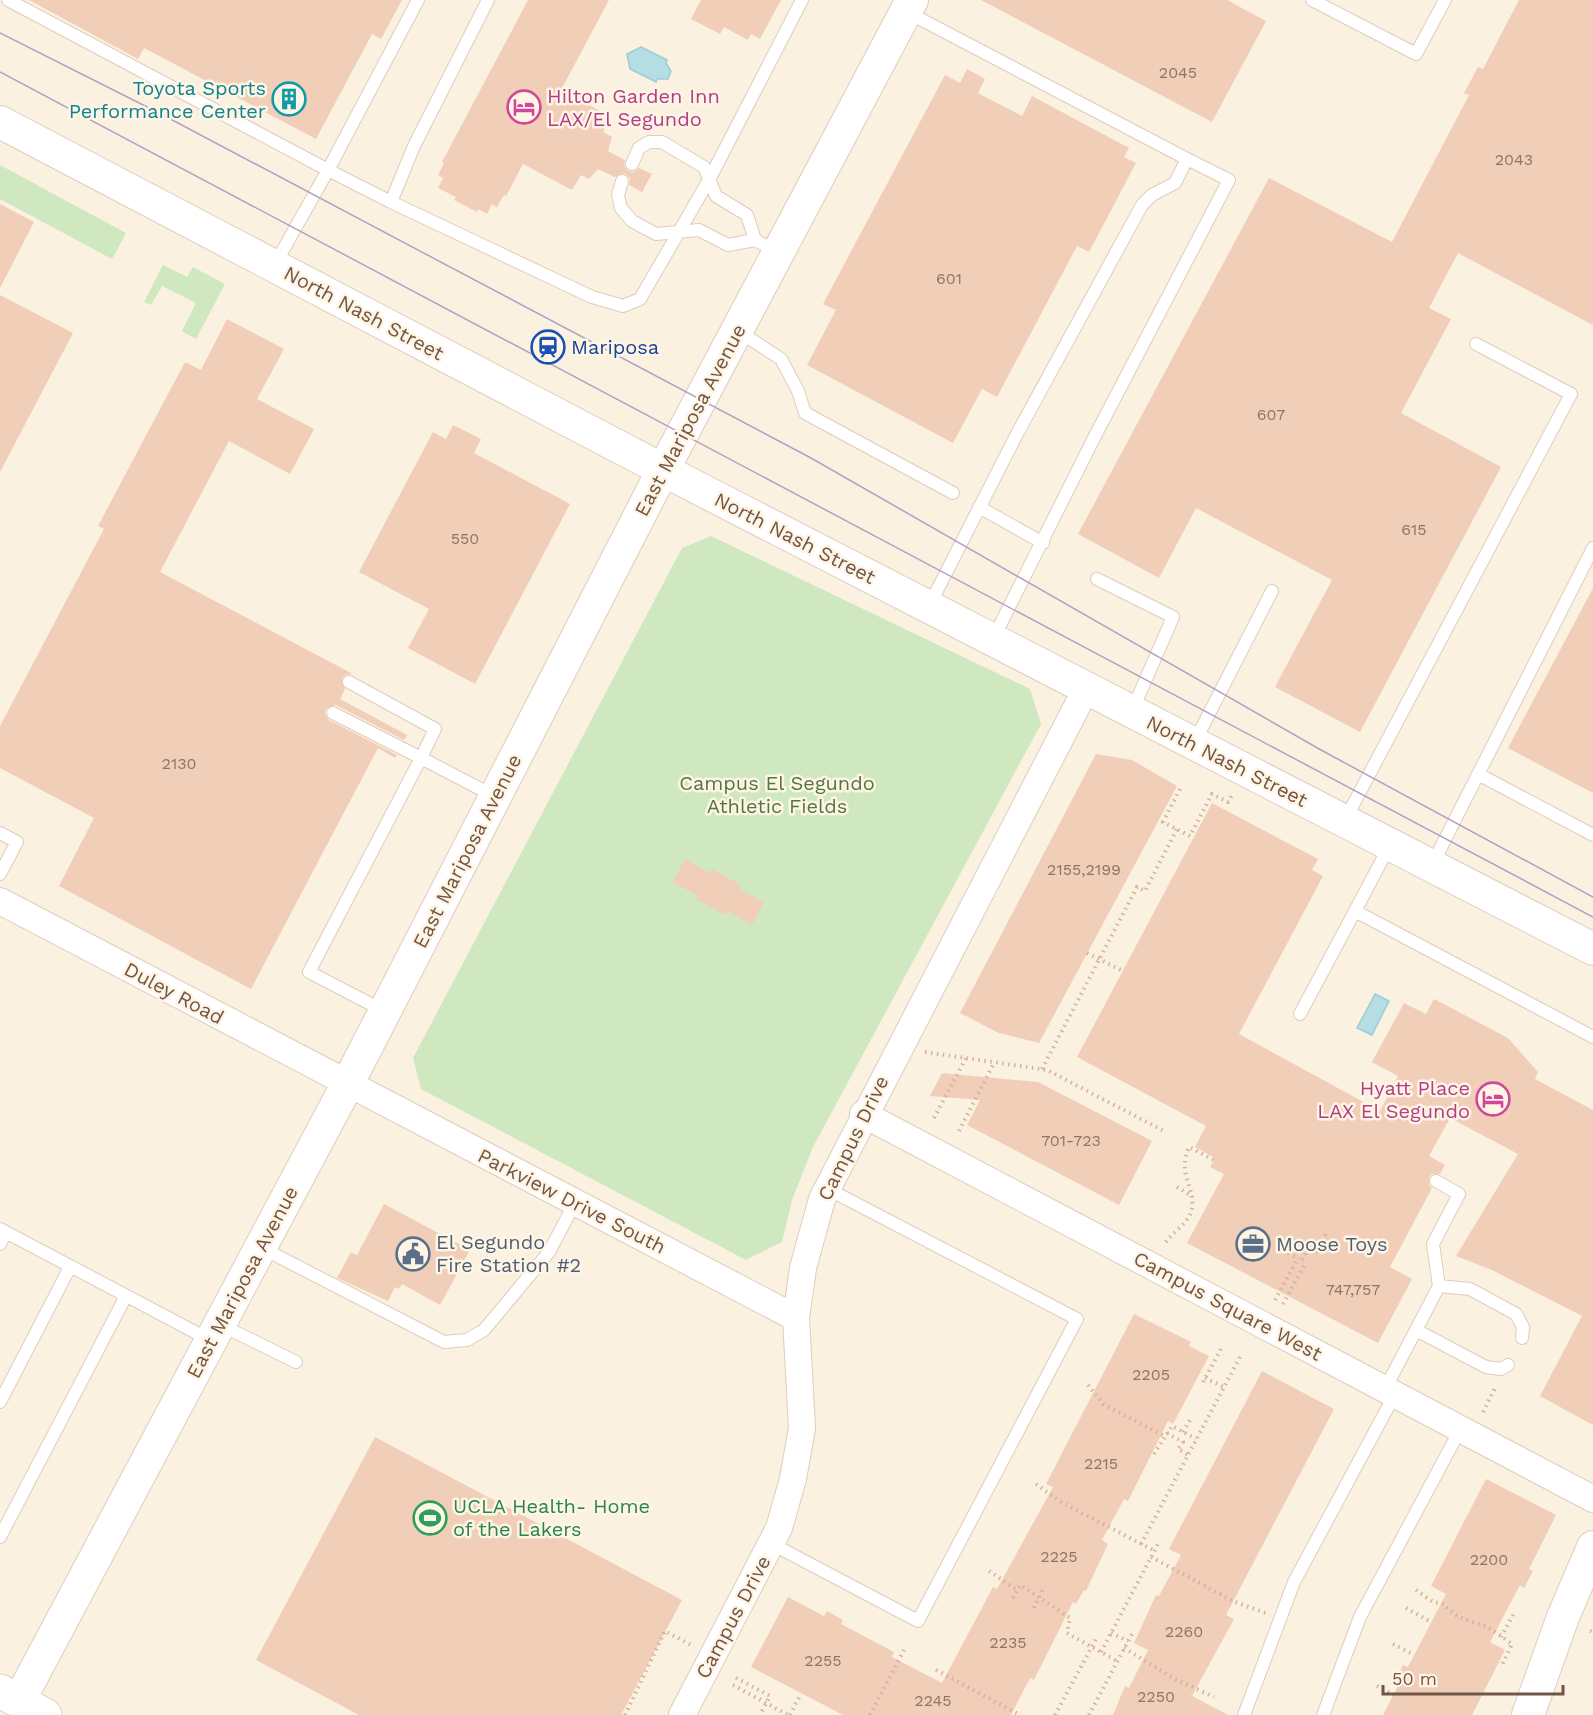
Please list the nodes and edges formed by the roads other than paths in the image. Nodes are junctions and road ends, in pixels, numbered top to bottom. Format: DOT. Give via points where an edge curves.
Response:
graph roads {
  1 [pos="8,0"];
  2 [pos="418,0"];
  3 [pos="488,0"];
  4 [pos="802,0"];
  5 [pos="1312,0"];
  6 [pos="1445,0"];
  7 [pos="909,6"];
  8 [pos="0,122"];
  9 [pos="1187,159"];
  10 [pos="632,164"];
  11 [pos="328,170"];
  12 [pos="709,180"];
  13 [pos="622,181"];
  14 [pos="391,202"];
  15 [pos="679,233"];
  16 [pos="766,246"];
  17 [pos="274,266"];
  18 [pos="737,331"];
  19 [pos="1476,344"];
  20 [pos="663,470"];
  21 [pos="952,493"];
  22 [pos="979,507"];
  23 [pos="1043,543"];
  24 [pos="1593,548"];
  25 [pos="1097,579"];
  26 [pos="1272,591"];
  27 [pos="928,607"];
  28 [pos="993,640"];
  29 [pos="349,682"];
  30 [pos="1086,688"];
  31 [pos="1132,712"];
  32 [pos="333,713"];
  33 [pos="1193,744"];
  34 [pos="421,758"];
  35 [pos="1478,774"];
  36 [pos="495,796"];
  37 [pos="1344,821"];
  38 [pos="0,833"];
  39 [pos="1593,835"];
  40 [pos="1390,845"];
  41 [pos="1432,866"];
  42 [pos="0,874"];
  43 [pos="0,901"];
  44 [pos="1355,911"];
  45 [pos="1593,949"];
  46 [pos="385,1011"];
  47 [pos="1300,1014"];
  48 [pos="1593,1037"];
  49 [pos="347,1085"];
  50 [pos="863,1114"];
  51 [pos="1436,1181"];
  52 [pos="826,1188"];
  53 [pos="575,1203"];
  54 [pos="2,1235"];
  55 [pos="261,1247"];
  56 [pos="70,1267"];
  57 [pos="1439,1286"];
  58 [pos="126,1296"];
  59 [pos="796,1318"];
  60 [pos="1416,1330"];
  61 [pos="215,1332"];
  62 [pos="1522,1338"];
  63 [pos="296,1362"];
  64 [pos="1508,1365"];
  65 [pos="1390,1391"];
  66 [pos="0,1402"];
  67 [pos="1461,1428"];
  68 [pos="1593,1499"];
  69 [pos="0,1537"];
  70 [pos="771,1544"];
  71 [pos="1593,1547"];
  72 [pos="19,1706"];
  73 [pos="682,1715"];
  74 [pos="1244,1715"];
  75 [pos="1323,1715"];
  76 [pos="1528,1715"];
  1 -- 11 [label="lane"];
  2 -- 11 [label="lane"];
  3 -- 14 [label="lane" via="414,146"];
  4 -- 12 [label="lane"];
  5 -- 6 [label="lane" via="1416,54"];
  7 -- 9 [label="lane"];
  7 -- 16 [label="street, East Mariposa Avenue"];
  8 -- 17 [label="street, North Nash Street"];
  9 -- 22 [label="lane" via="1175,183 1142,205"];
  9 -- 23 [label="lane" via="1229,180 1087,450"];
  10 -- 12 [label="lane" via="639,148 649,142 662,142 704,167"];
  11 -- 14 [label="lane"];
  11 -- 17 [label="lane"];
  12 -- 15 [label="lane"];
  12 -- 16 [label="lane" via="716,196 747,214"];
  13 -- 15 [label="lane" via="618,195 621,208 632,221 656,234"];
  14 -- 15 [label="lane" via="592,297 623,306 640,299"];
  15 -- 16 [label="lane" via="699,230 728,245"];
  16 -- 18 [label="street, East Mariposa Avenue"];
  17 -- 20 [label="street, North Nash Street"];
  18 -- 20 [label="street, East Mariposa Avenue"];
  18 -- 21 [label="lane" via="780,359 805,413"];
  19 -- 37 [label="lane" via="1572,394"];
  20 -- 27 [label="street, North Nash Street"];
  20 -- 36 [label="street, East Mariposa Avenue"];
  22 -- 23 [label="lane"];
  22 -- 27 [label="lane"];
  23 -- 28 [label="lane"];
  24 -- 35 [label="lane"];
  25 -- 31 [label="lane" via="1173,617"];
  26 -- 33 [label="lane"];
  27 -- 28 [label="street, North Nash Street"];
  28 -- 30 [label="street, North Nash Street"];
  29 -- 34 [label="lane" via="435,729"];
  30 -- 31 [label="street, North Nash Street"];
  30 -- 50 [label="street, Campus Drive"];
  31 -- 33 [label="street, North Nash Street"];
  32 -- 34 [label="lane"];
  33 -- 37 [label="street, North Nash Street"];
  34 -- 36 [label="lane"];
  34 -- 46 [label="lane" via="309,972"];
  35 -- 39 [label="lane"];
  35 -- 41 [label="lane"];
  36 -- 46 [label="street, East Mariposa Avenue"];
  37 -- 40 [label="street, North Nash Street"];
  38 -- 42 [label="lane" via="17,842"];
  40 -- 41 [label="street, North Nash Street"];
  40 -- 44 [label="lane"];
  41 -- 45 [label="street, North Nash Street"];
  43 -- 49 [label="street, Duley Road"];
  44 -- 47 [label="lane"];
  44 -- 48 [label="lane"];
  46 -- 49 [label="street, East Mariposa Avenue"];
  49 -- 53 [label="street, Parkview Drive South"];
  49 -- 55 [label="street, East Mariposa Avenue"];
  50 -- 52 [label="street, Campus Drive"];
  50 -- 65 [label="street, Campus Square West"];
  51 -- 57 [label="lane" via="1459,1194 1433,1244"];
  52 -- 59 [label="street, Campus Drive" via="804,1268"];
  52 -- 70 [label="lane" via="1077,1319 918,1622"];
  53 -- 55 [label="lane" via="549,1252 484,1330 467,1340 444,1342"];
  53 -- 59 [label="street, Parkview Drive South"];
  54 -- 56 [label="lane"];
  55 -- 61 [label="street, East Mariposa Avenue"];
  56 -- 58 [label="lane"];
  56 -- 66 [label="lane"];
  57 -- 60 [label="lane"];
  57 -- 62 [label="lane" via="1470,1288 1516,1314 1524,1328"];
  58 -- 61 [label="lane"];
  58 -- 69 [label="lane"];
  59 -- 70 [label="street, Campus Drive" via="802,1428 794,1479"];
  60 -- 64 [label="lane" via="1486,1366 1501,1369"];
  60 -- 65 [label="lane"];
  61 -- 63 [label="lane"];
  61 -- 72 [label="street, East Mariposa Avenue"];
  65 -- 67 [label="street, Campus Square West"];
  65 -- 74 [label="lane" via="1294,1582"];
  67 -- 68 [label="street, Campus Square West"];
  67 -- 75 [label="lane" via="1360,1617"];
  70 -- 73 [label="street, Campus Drive"];
  71 -- 76 [label="street"];
}
